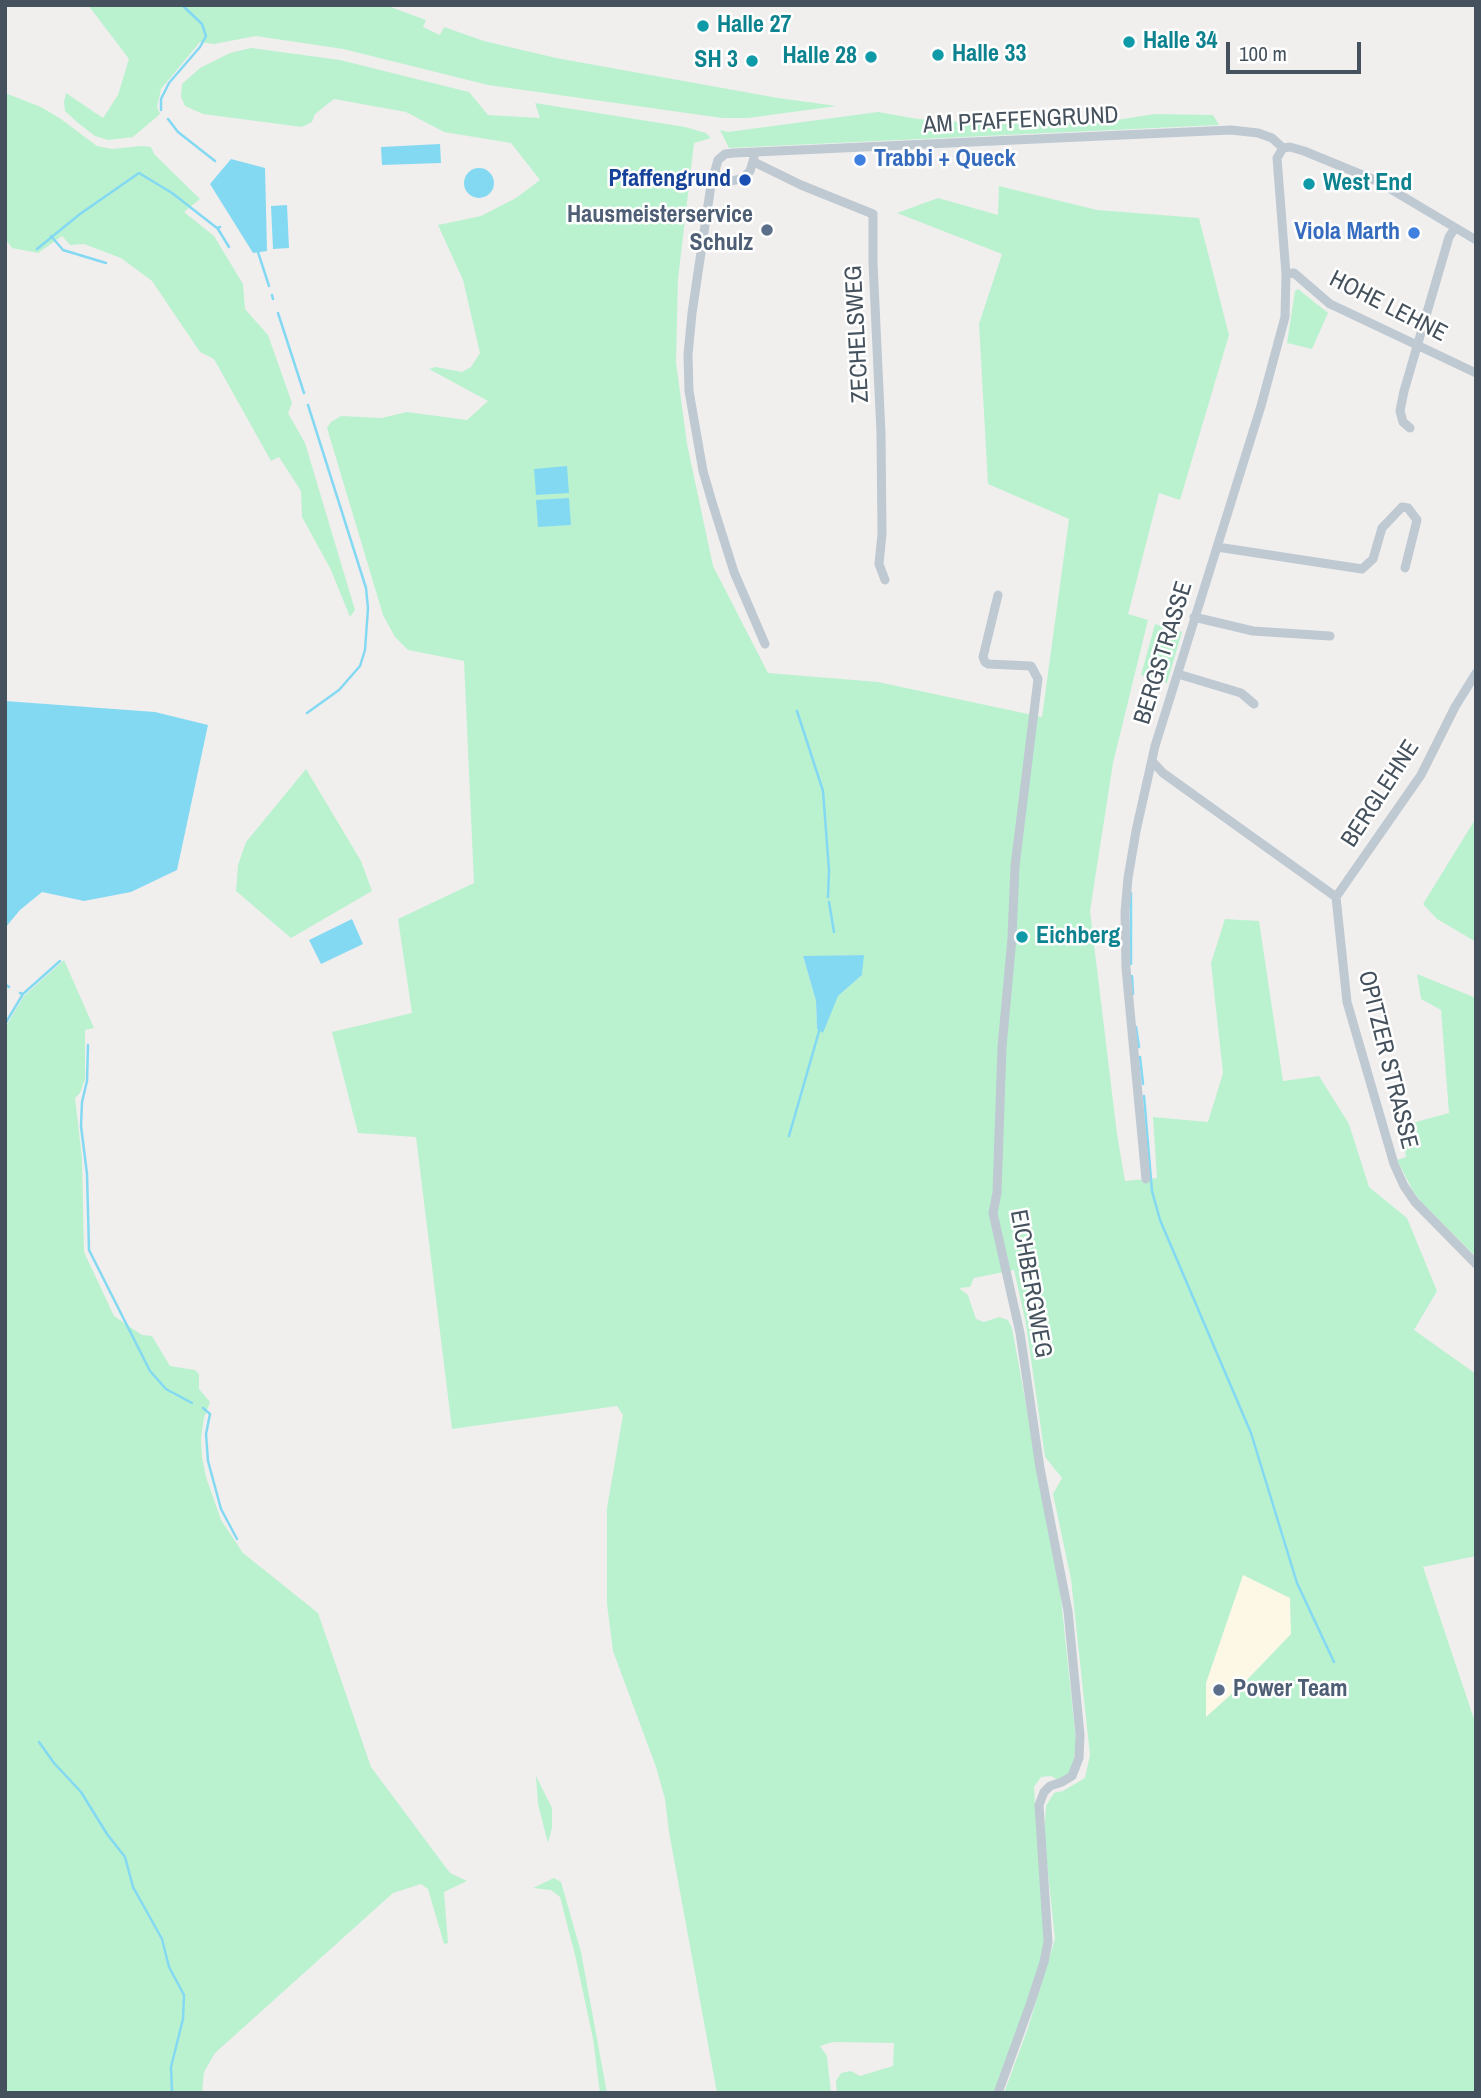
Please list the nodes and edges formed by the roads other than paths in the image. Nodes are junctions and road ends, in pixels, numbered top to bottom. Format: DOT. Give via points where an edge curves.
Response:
graph roads {
  1 [pos="1283,148"];
  2 [pos="755,158"];
  3 [pos="715,170"];
  4 [pos="1455,228"];
  5 [pos="1476,240"];
  6 [pos="1286,274"];
  7 [pos="1418,344"];
  8 [pos="1476,373"];
  9 [pos="1410,428"];
  10 [pos="1217,547"];
  11 [pos="1405,568"];
  12 [pos="884,580"];
  13 [pos="998,595"];
  14 [pos="1194,617"];
  15 [pos="1330,636"];
  16 [pos="765,644"];
  17 [pos="1476,673"];
  18 [pos="1178,674"];
  19 [pos="1254,705"];
  20 [pos="1152,761"];
  21 [pos="1335,897"];
  22 [pos="1146,1179"];
  23 [pos="1476,1264"];
  24 [pos="998,2093"];
  1 -- 2 [label="street, AM PFAFFENGRUND" via="1258,133 1231,130"];
  1 -- 4 [label="street, AM PFAFFENGRUND" via="1377,181"];
  1 -- 6 [label="street, BERGSTRASSE" via="1277,158"];
  2 -- 3 [label="street, AM PFAFFENGRUND" via="725,154"];
  2 -- 3 [label="street" via="743,178 728,182 719,179"];
  2 -- 12 [label="street, ZECHELSWEG" via="800,185 873,214 881,433 879,564"];
  3 -- 16 [label="street" via="692,313 689,391 712,502 734,572"];
  4 -- 5 [label="street, AM PFAFFENGRUND"];
  4 -- 7 [label="street"];
  6 -- 7 [label="street, HOHE LEHNE" via="1294,273 1343,310"];
  6 -- 10 [label="street, BERGSTRASSE" via="1281,334"];
  7 -- 8 [label="street, HOHE LEHNE"];
  7 -- 9 [label="street" via="1400,411"];
  10 -- 11 [label="street" via="1362,569 1373,559 1382,528 1402,507 1417,520"];
  10 -- 14 [label="street, BERGSTRASSE"];
  13 -- 24 [label="street, EICHBERGWEG" via="983,657 988,664 1031,666 1038,679 1015,866 993,1213 1020,1333 1068,1611 1080,1735 1072,1776 1050,1786 1039,1805 1048,1942"];
  14 -- 15 [label="street" via="1253,631"];
  14 -- 18 [label="street, BERGSTRASSE"];
  17 -- 21 [label="street, BERGLEHNE" via="1422,775"];
  18 -- 19 [label="street" via="1241,693"];
  18 -- 20 [label="street, BERGSTRASSE"];
  20 -- 21 [label="street"];
  20 -- 22 [label="street, BERGSTRASSE" via="1125,912 1130,1022"];
  21 -- 23 [label="street, OPITZER STRASSE" via="1347,1002 1394,1164 1416,1202"];
}
